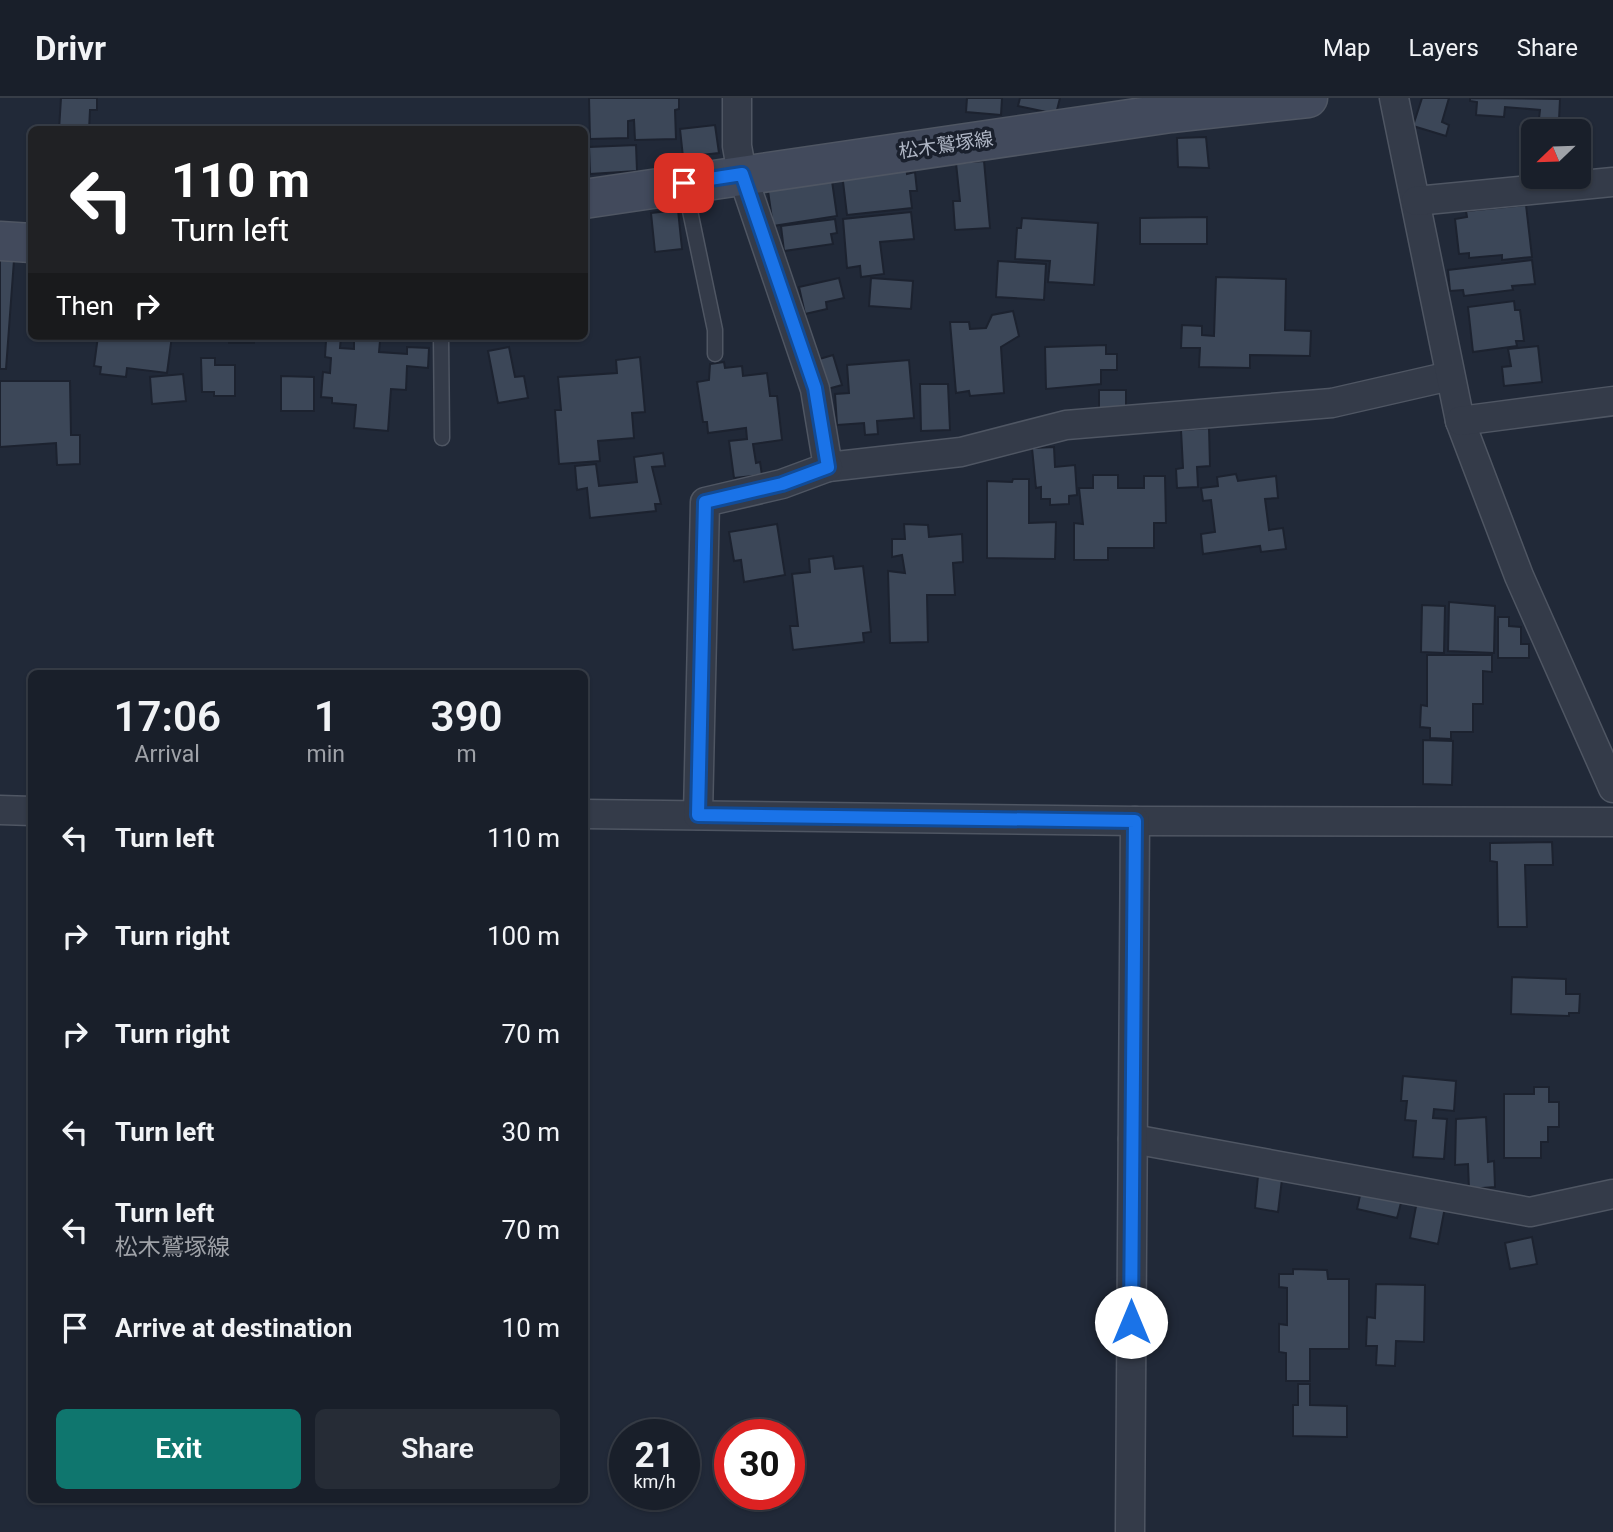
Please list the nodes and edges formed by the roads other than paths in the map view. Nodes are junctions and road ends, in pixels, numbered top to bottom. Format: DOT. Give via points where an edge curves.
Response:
graph roads {
  1 [pos="737,98"];
  2 [pos="1308,98"];
  3 [pos="1394,98"];
  4 [pos="1170,105"];
  5 [pos="742,174"];
  6 [pos="684,183"];
  7 [pos="1613,183"];
  8 [pos="588,198"];
  9 [pos="1416,201"];
  10 [pos="0,241"];
  11 [pos="28,243"];
  12 [pos="441,340"];
  13 [pos="715,354"];
  14 [pos="1450,376"];
  15 [pos="1613,401"];
  16 [pos="1460,421"];
  17 [pos="442,438"];
  18 [pos="828,467"];
  19 [pos="1613,788"];
  20 [pos="0,810"];
  21 [pos="28,811"];
  22 [pos="588,814"];
  23 [pos="698,815"];
  24 [pos="1135,821"];
  25 [pos="1613,822"];
  26 [pos="1133,1139"];
  27 [pos="1613,1194"];
  28 [pos="1130,1532"];
  1 -- 5 [label="street"];
  2 -- 4 [label="main road, 松木鷲塚線"];
  3 -- 9 [label="street"];
  4 -- 5 [label="main road, 松木鷲塚線"];
  5 -- 6 [label="main road, 松木鷲塚線"];
  5 -- 18 [label="street" via="815,388"];
  6 -- 8 [label="main road, 松木鷲塚線"];
  6 -- 13 [label="lane" via="715,330"];
  7 -- 9 [label="street"];
  9 -- 14 [label="street"];
  10 -- 11 [label="main road"];
  12 -- 17 [label="lane"];
  14 -- 16 [label="street"];
  14 -- 18 [label="street" via="1332,403 1066,425 961,452"];
  15 -- 16 [label="street"];
  16 -- 19 [label="street" via="1519,576"];
  18 -- 23 [label="street" via="782,484 705,502"];
  20 -- 21 [label="street"];
  22 -- 23 [label="street"];
  23 -- 24 [label="street"];
  24 -- 25 [label="street"];
  24 -- 26 [label="street"];
  26 -- 27 [label="street" via="1530,1212"];
  26 -- 28 [label="street"];
}
